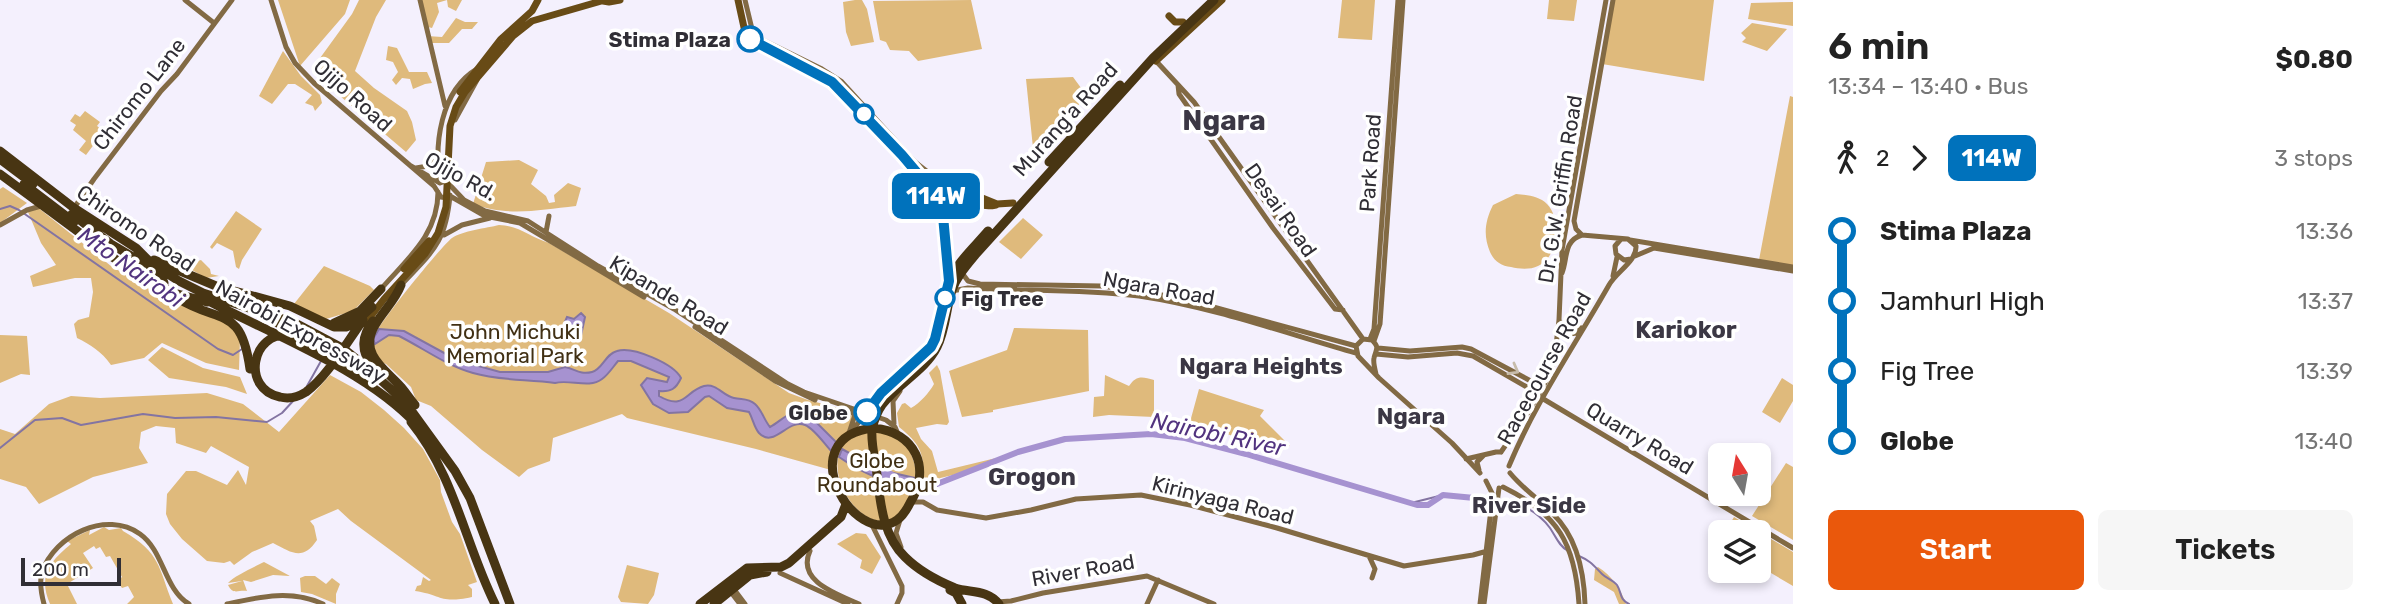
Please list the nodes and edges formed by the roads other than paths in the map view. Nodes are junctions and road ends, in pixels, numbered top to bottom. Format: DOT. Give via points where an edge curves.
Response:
graph roads {
  1 [pos="186,0"];
  2 [pos="232,0"];
  3 [pos="271,0"];
  4 [pos="420,0"];
  5 [pos="538,0"];
  6 [pos="603,0"];
  7 [pos="620,0"];
  8 [pos="738,0"];
  9 [pos="745,0"];
  10 [pos="1206,0"];
  11 [pos="1214,0"];
  12 [pos="1222,0"];
  13 [pos="1400,0"];
  14 [pos="1606,0"];
  15 [pos="1613,0"];
  16 [pos="1169,16"];
  17 [pos="1183,22"];
  18 [pos="214,23"];
  19 [pos="1156,61"];
  20 [pos="477,73"];
  21 [pos="1178,85"];
  22 [pos="442,90"];
  23 [pos="452,96"];
  24 [pos="446,108"];
  25 [pos="0,151"];
  26 [pos="0,159"];
  27 [pos="438,159"];
  28 [pos="0,166"];
  29 [pos="414,167"];
  30 [pos="0,173"];
  31 [pos="938,180"];
  32 [pos="440,183"];
  33 [pos="451,187"];
  34 [pos="45,193"];
  35 [pos="438,193"];
  36 [pos="450,196"];
  37 [pos="31,198"];
  38 [pos="946,199"];
  39 [pos="1013,203"];
  40 [pos="997,204"];
  41 [pos="41,206"];
  42 [pos="74,208"];
  43 [pos="24,211"];
  44 [pos="507,215"];
  45 [pos="549,216"];
  46 [pos="493,218"];
  47 [pos="0,225"];
  48 [pos="106,230"];
  49 [pos="546,232"];
  50 [pos="1285,232"];
  51 [pos="1582,235"];
  52 [pos="443,236"];
  53 [pos="1279,236"];
  54 [pos="1623,239"];
  55 [pos="1630,240"];
  56 [pos="430,244"];
  57 [pos="1617,257"];
  58 [pos="426,258"];
  59 [pos="1632,258"];
  60 [pos="1793,269"];
  61 [pos="411,270"];
  62 [pos="962,273"];
  63 [pos="1561,276"];
  64 [pos="1612,279"];
  65 [pos="401,285"];
  66 [pos="950,286"];
  67 [pos="162,287"];
  68 [pos="382,289"];
  69 [pos="174,293"];
  70 [pos="949,302"];
  71 [pos="372,307"];
  72 [pos="1343,310"];
  73 [pos="1559,320"];
  74 [pos="1258,322"];
  75 [pos="295,323"];
  76 [pos="315,323"];
  77 [pos="334,323"];
  78 [pos="1586,324"];
  79 [pos="366,328"];
  80 [pos="1369,340"];
  81 [pos="931,347"];
  82 [pos="1356,350"];
  83 [pos="1376,353"];
  84 [pos="1363,360"];
  85 [pos="920,366"];
  86 [pos="1376,374"];
  87 [pos="368,379"];
  88 [pos="1542,387"];
  89 [pos="1540,396"];
  90 [pos="276,399"];
  91 [pos="410,403"];
  92 [pos="872,405"];
  93 [pos="857,409"];
  94 [pos="867,412"];
  95 [pos="896,431"];
  96 [pos="845,438"];
  97 [pos="1501,452"];
  98 [pos="1484,455"];
  99 [pos="432,456"];
  100 [pos="1466,459"];
  101 [pos="1509,470"];
  102 [pos="1480,473"];
  103 [pos="1486,481"];
  104 [pos="1501,488"];
  105 [pos="917,489"];
  106 [pos="911,502"];
  107 [pos="923,502"];
  108 [pos="846,504"];
  109 [pos="862,517"];
  110 [pos="901,517"];
  111 [pos="871,523"];
  112 [pos="1793,548"];
  113 [pos="1488,550"];
  114 [pos="810,551"];
  115 [pos="485,552"];
  116 [pos="1574,554"];
  117 [pos="1369,555"];
  118 [pos="1474,555"];
  119 [pos="1487,559"];
  120 [pos="780,572"];
  121 [pos="809,576"];
  122 [pos="1372,578"];
  123 [pos="1159,581"];
  124 [pos="804,583"];
  125 [pos="732,589"];
  126 [pos="956,589"];
  127 [pos="998,603"];
  128 [pos="44,604"];
  129 [pos="189,604"];
  130 [pos="227,604"];
  131 [pos="323,604"];
  132 [pos="488,604"];
  133 [pos="497,604"];
  134 [pos="508,604"];
  135 [pos="700,604"];
  136 [pos="714,604"];
  137 [pos="742,604"];
  138 [pos="848,604"];
  139 [pos="859,604"];
  140 [pos="897,604"];
  141 [pos="962,604"];
  142 [pos="1149,604"];
  143 [pos="1213,604"];
  144 [pos="1482,604"];
  145 [pos="1579,604"];
  146 [pos="1585,604"];
  1 -- 18 [label="main road"];
  2 -- 18 [label="main road, Chiromo Lane"];
  3 -- 29 [label="main road, Ojijo Road" via="295,64"];
  4 -- 22 [label="main road"];
  5 -- 20 [label="main road"];
  6 -- 7 [label="main road"];
  6 -- 20 [label="main road" via="532,21"];
  8 -- 38 [label="main road" via="750,39 832,82"];
  9 -- 31 [label="main road" via="757,37 841,81 915,162"];
  10 -- 17 [label="highway, Murang'a Road"];
  11 -- 62 [label="highway, Murang'a Road" via="1120,93"];
  12 -- 19 [label="main road"];
  13 -- 80 [label="main road, Park Road" via="1377,329"];
  14 -- 63 [label="main road, Dr. G.W. Griffin Road"];
  15 -- 51 [label="main road, Dr. G.W. Griffin Road" via="1574,221"];
  16 -- 17 [label="main road"];
  17 -- 39 [label="highway, Murang'a Road"];
  18 -- 42 [label="main road, Chiromo Lane"];
  19 -- 21 [label="main road, Desai Road"];
  20 -- 23 [label="main road" via="467,75"];
  20 -- 33 [label="main road" via="477,83 453,127"];
  20 -- 56 [label="main road" via="463,91 450,126 446,207"];
  21 -- 50 [label="main road, Desai Road"];
  21 -- 53 [label="main road, Desai Road" via="1179,94"];
  22 -- 23 [label="main road"];
  22 -- 24 [label="main road"];
  23 -- 24 [label="main road"];
  24 -- 27 [label="main road"];
  25 -- 42 [label="highway, Chiromo Road"];
  26 -- 34 [label="highway, Nairobi Expressway"];
  27 -- 29 [label="main road"];
  27 -- 32 [label="main road"];
  28 -- 133 [label="highway, Nairobi Expressway" via="138,267 326,365 397,412 446,472"];
  29 -- 32 [label="main road, Ojijo Rd."];
  29 -- 35 [label="main road, Ojijo Rd."];
  30 -- 37 [label="highway, Chiromo Road"];
  31 -- 38 [label="main road"];
  31 -- 40 [label="main road"];
  32 -- 33 [label="main road, Ojijo Rd." via="446,181"];
  32 -- 35 [label="main road"];
  33 -- 36 [label="main road"];
  33 -- 44 [label="main road, Ojijo Rd." via="476,208"];
  34 -- 71 [label="highway" via="133,249 228,290 290,306 340,328 353,324"];
  34 -- 115 [label="highway, Nairobi Expressway" via="111,244 168,279 368,383 400,408 446,464"];
  35 -- 36 [label="main road, Ojijo Rd."];
  35 -- 68 [label="main road" via="427,236"];
  36 -- 46 [label="main road, Kipande Road"];
  36 -- 52 [label="main road"];
  37 -- 41 [label="highway, Chiromo Road"];
  37 -- 43 [label="main road"];
  38 -- 40 [label="main road"];
  38 -- 66 [label="main road" via="943,216"];
  39 -- 40 [label="main road"];
  39 -- 66 [label="highway, Murang'a Road" via="966,255"];
  41 -- 43 [label="main road"];
  41 -- 67 [label="highway, Chiromo Road"];
  42 -- 48 [label="highway, Chiromo Road"];
  43 -- 47 [label="main road"];
  44 -- 49 [label="main road, Kipande Road"];
  45 -- 49 [label="main road"];
  46 -- 52 [label="main road" via="462,225"];
  46 -- 96 [label="main road, Kipande Road" via="528,227 684,319 789,389 849,410 855,421"];
  48 -- 67 [label="highway" via="134,251 135,260 162,278"];
  48 -- 75 [label="highway, Chiromo Road" via="203,293"];
  49 -- 93 [label="main road, Kipande Road" via="788,384"];
  50 -- 53 [label="main road"];
  50 -- 72 [label="main road, Desai Road"];
  51 -- 54 [label="main road"];
  51 -- 63 [label="main road" via="1570,241"];
  52 -- 58 [label="main road"];
  53 -- 72 [label="main road, Desai Road" via="1335,309"];
  54 -- 55 [label="main road"];
  54 -- 57 [label="main road" via="1615,246"];
  55 -- 59 [label="main road" via="1636,249"];
  55 -- 60 [label="main road"];
  56 -- 61 [label="main road"];
  56 -- 71 [label="main road"];
  57 -- 59 [label="main road"];
  57 -- 64 [label="main road, Racecourse Road"];
  58 -- 61 [label="main road"];
  58 -- 65 [label="main road"];
  59 -- 60 [label="main road" via="1654,248"];
  59 -- 64 [label="main road"];
  61 -- 79 [label="main road"];
  62 -- 66 [label="highway, Murang'a Road"];
  62 -- 74 [label="main road, Ngara Road" via="968,281 980,284 1144,291"];
  63 -- 73 [label="main road, Dr. G.W. Griffin Road"];
  64 -- 78 [label="main road, Racecourse Road"];
  65 -- 79 [label="highway"];
  66 -- 70 [label="highway, Murang'a Road"];
  66 -- 74 [label="main road, Ngara Road" via="1125,295"];
  66 -- 81 [label="highway, Murang'a Road"];
  67 -- 69 [label="highway, Chiromo Road"];
  68 -- 77 [label="highway" via="360,311"];
  69 -- 87 [label="highway, Chiromo Road" via="301,332"];
  69 -- 90 [label="highway" via="179,300 225,319 239,330 254,382 264,395"];
  70 -- 85 [label="highway, Murang'a Road" via="938,345"];
  70 -- 95 [label="main road, Murang'a Road" via="950,319 940,349 893,401"];
  71 -- 79 [label="highway"];
  72 -- 80 [label="main road, Desai Road"];
  73 -- 78 [label="main road" via="1570,334"];
  73 -- 88 [label="main road, Dr. G.W. Griffin Road" via="1554,362"];
  74 -- 82 [label="main road, Ngara Road"];
  75 -- 76 [label="highway"];
  75 -- 91 [label="highway, Chiromo Road" via="340,347"];
  78 -- 89 [label="main road, Racecourse Road"];
  79 -- 90 [label="highway" via="313,386 295,397"];
  79 -- 91 [label="highway" via="369,361"];
  80 -- 82 [label="main road"];
  80 -- 83 [label="main road, Desai Road"];
  81 -- 85 [label="highway, Murang'a Road"];
  81 -- 92 [label="main road, Murang'a Road"];
  82 -- 84 [label="main road"];
  83 -- 84 [label="main road"];
  83 -- 86 [label="main road"];
  83 -- 88 [label="main road, one-way" via="1462,347"];
  83 -- 89 [label="main road, Quarry Road" via="1473,356"];
  84 -- 86 [label="main road"];
  85 -- 126 [label="highway, Murang'a Road" via="883,404 872,432 885,523 905,560"];
  86 -- 100 [label="main road"];
  87 -- 90 [label="highway" via="317,346 280,335 263,344 255,361 259,383"];
  87 -- 99 [label="highway, Chiromo Road" via="416,428"];
  88 -- 89 [label="main road, Dr. G.W. Griffin Road"];
  89 -- 97 [label="main road, Dr. G.W. Griffin Road"];
  89 -- 101 [label="main road, Racecourse Road"];
  89 -- 112 [label="main road, Quarry Road"];
  91 -- 115 [label="highway" via="436,432 454,466"];
  91 -- 134 [label="highway" via="470,498"];
  92 -- 93 [label="main road"];
  92 -- 94 [label="main road, Murang'a Road"];
  93 -- 94 [label="main road, Kipande Road"];
  94 -- 95 [label="main road, Kipande Road" via="887,420"];
  94 -- 96 [label="main road, Murang'a Road"];
  95 -- 96 [label="highway" via="874,428"];
  95 -- 105 [label="highway" via="915,451 920,466"];
  96 -- 108 [label="highway" via="835,454 833,477"];
  97 -- 98 [label="main road"];
  97 -- 101 [label="main road"];
  98 -- 100 [label="main road"];
  98 -- 102 [label="main road" via="1478,462"];
  99 -- 132 [label="highway"];
  99 -- 133 [label="highway" via="456,501 486,587"];
  100 -- 102 [label="main road"];
  101 -- 104 [label="main road" via="1509,480"];
  101 -- 116 [label="main road" via="1525,491 1556,516 1572,540"];
  102 -- 103 [label="main road"];
  103 -- 104 [label="main road"];
  103 -- 113 [label="main road" via="1492,497"];
  104 -- 113 [label="main road"];
  104 -- 116 [label="main road" via="1536,506 1553,521"];
  105 -- 106 [label="highway"];
  105 -- 107 [label="main road"];
  106 -- 107 [label="main road, Kirinyaga Road"];
  106 -- 110 [label="highway"];
  107 -- 117 [label="main road, Kirinyaga Road" via="937,510 986,517 1076,499 1141,495"];
  108 -- 109 [label="highway"];
  108 -- 135 [label="highway" via="841,517 789,563 747,568"];
  109 -- 111 [label="highway"];
  109 -- 114 [label="highway" via="846,520"];
  110 -- 111 [label="highway" via="890,523"];
  110 -- 126 [label="main road" via="897,539 908,556"];
  111 -- 140 [label="main road" via="902,586"];
  113 -- 118 [label="main road, Kirinyaga Road"];
  113 -- 119 [label="main road"];
  114 -- 120 [label="highway" via="792,568"];
  114 -- 121 [label="main road" via="806,562"];
  115 -- 134 [label="highway, Nairobi Expressway"];
  116 -- 145 [label="main road"];
  116 -- 146 [label="main road"];
  117 -- 118 [label="main road, Kirinyaga Road" via="1404,566"];
  117 -- 122 [label="main road" via="1374,561"];
  118 -- 119 [label="main road"];
  119 -- 144 [label="main road"];
  120 -- 124 [label="main road"];
  120 -- 125 [label="highway" via="756,573"];
  121 -- 124 [label="main road" via="804,576"];
  121 -- 139 [label="main road"];
  123 -- 127 [label="main road, River Road" via="1138,576"];
  123 -- 142 [label="main road"];
  123 -- 143 [label="main road, River Road"];
  124 -- 138 [label="main road"];
  125 -- 136 [label="highway"];
  125 -- 137 [label="main road"];
  126 -- 127 [label="highway" via="974,590"];
  126 -- 141 [label="highway"];
  128 -- 129 [label="main road" via="41,578 55,551 75,534 117,524 148,541 177,593"];
  130 -- 131 [label="main road" via="284,594"];
}
